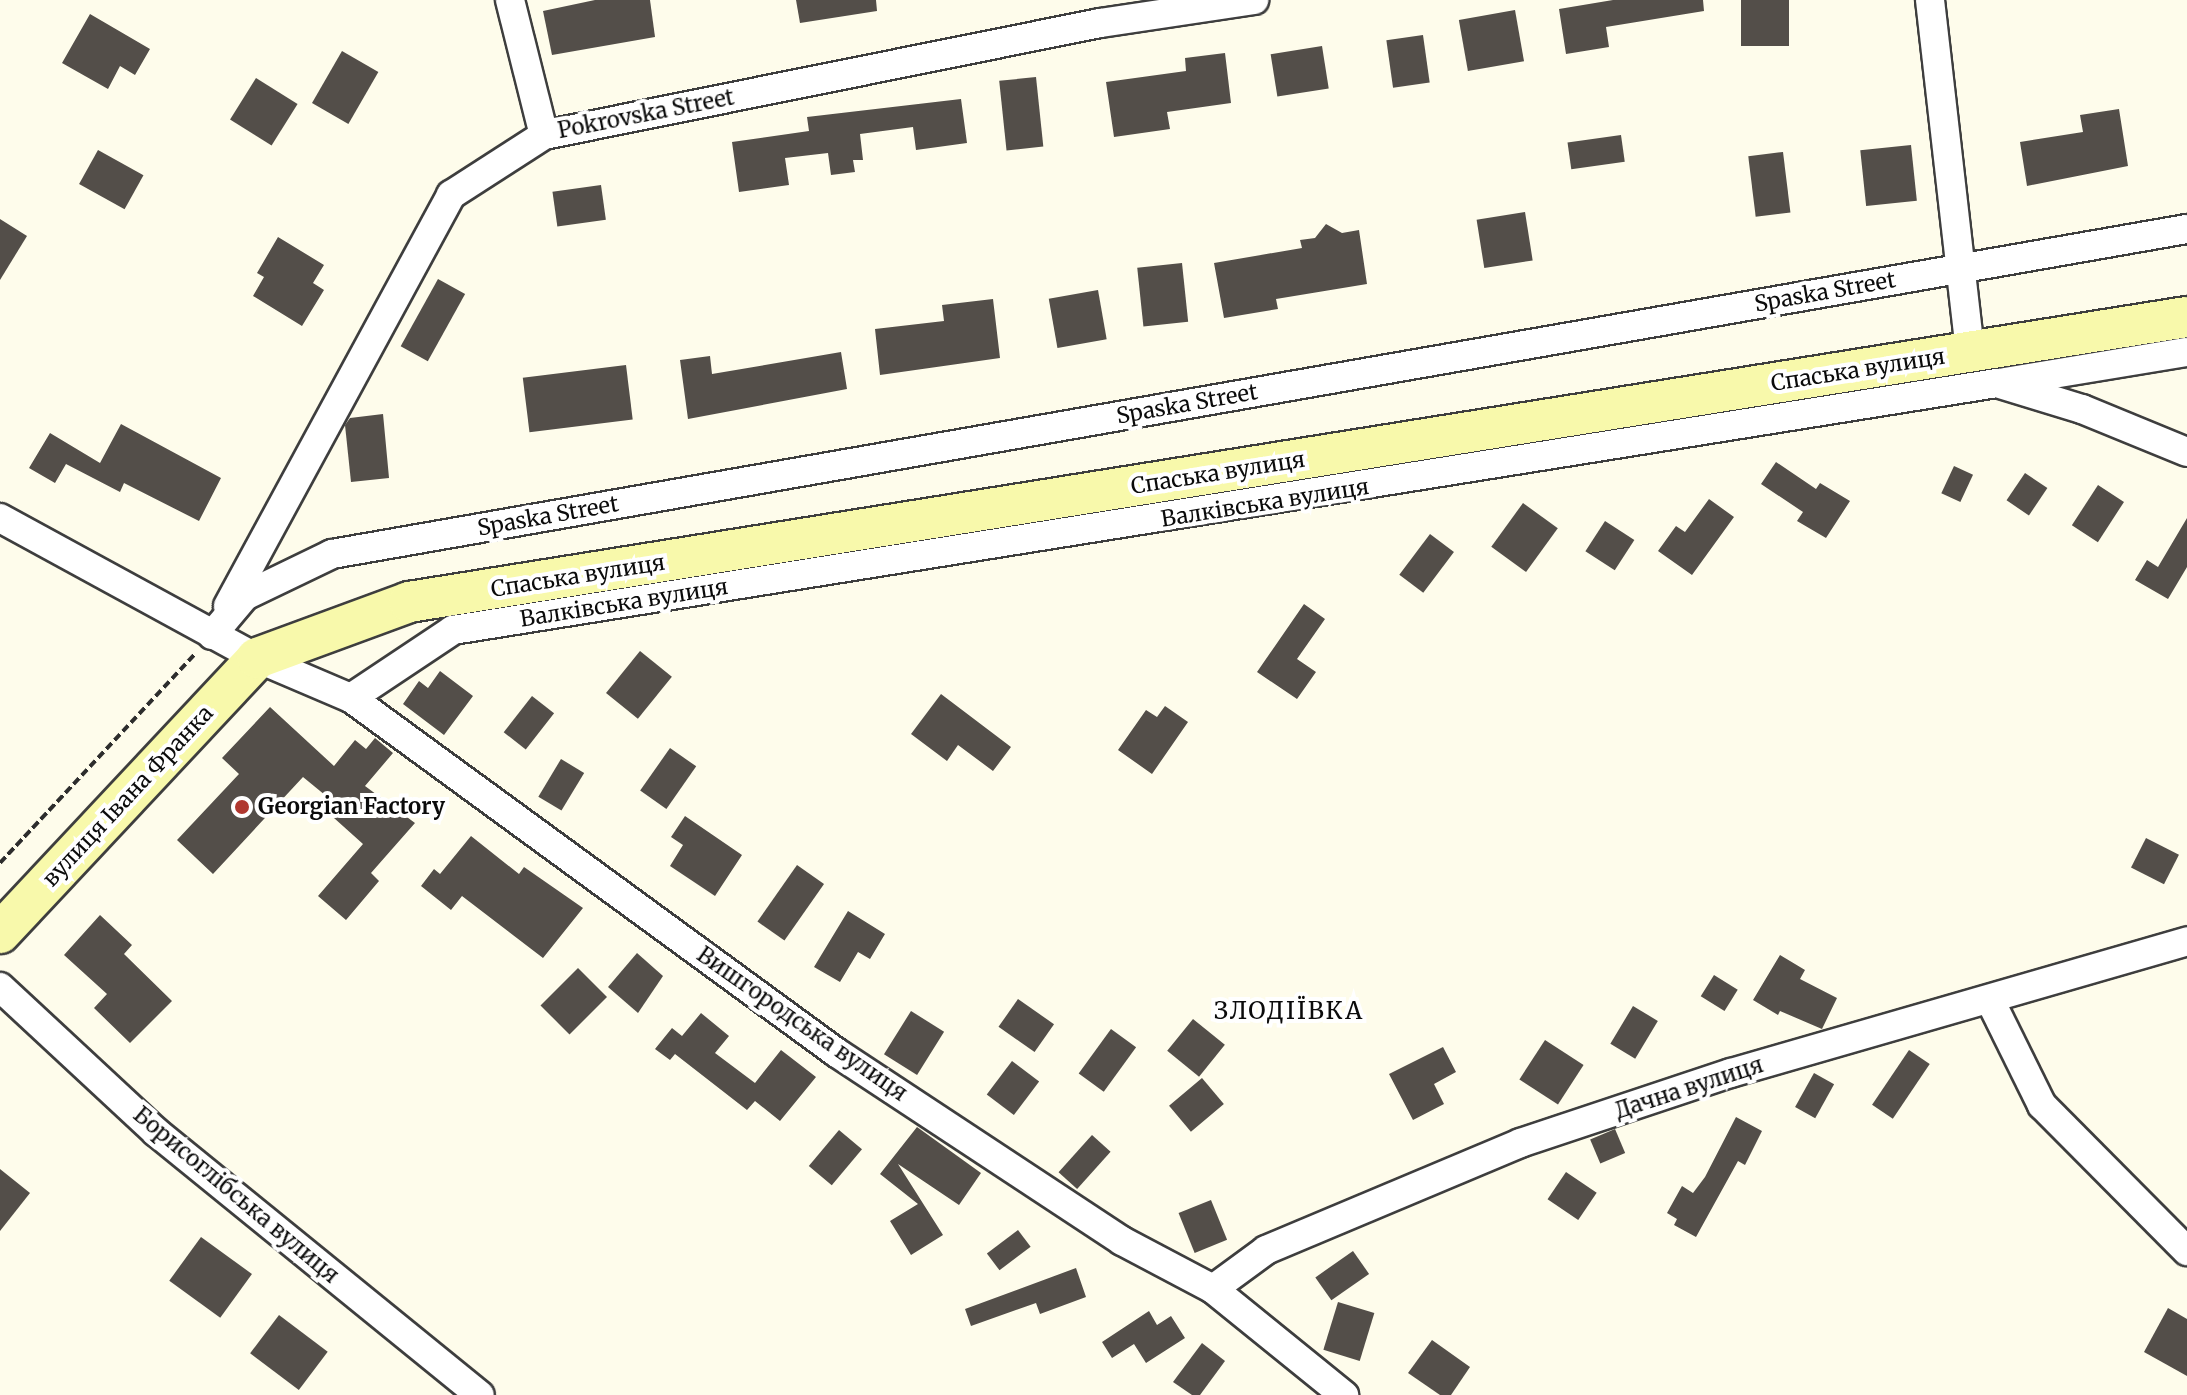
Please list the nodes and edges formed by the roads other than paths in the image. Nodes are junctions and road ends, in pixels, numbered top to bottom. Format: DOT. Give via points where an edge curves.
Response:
graph roads {
  1 [pos="510,0"];
  2 [pos="1254,0"];
  3 [pos="1930,0"];
  4 [pos="544,135"];
  5 [pos="2187,229"];
  6 [pos="1959,268"];
  7 [pos="2187,317"];
  8 [pos="1970,352"];
  9 [pos="2187,352"];
  10 [pos="1997,383"];
  11 [pos="2187,452"];
  12 [pos="1397,462"];
  13 [pos="0,518"];
  14 [pos="633,584"];
  15 [pos="212,635"];
  16 [pos="257,658"];
  17 [pos="351,698"];
  18 [pos="0,933"];
  19 [pos="2187,941"];
  20 [pos="0,987"];
  21 [pos="1991,1002"];
  22 [pos="2187,1251"];
  23 [pos="1213,1289"];
  24 [pos="480,1395"];
  25 [pos="1344,1395"];
  1 -- 4 [label="street"];
  2 -- 4 [label="street, Pokrovska Street" via="1100,23"];
  3 -- 6 [label="street"];
  4 -- 15 [label="street, Pokrovska Street" via="451,195"];
  5 -- 6 [label="street, Spaska Street"];
  6 -- 8 [label="street"];
  6 -- 15 [label="street, Spaska Street" via="332,554 245,596"];
  7 -- 8 [label="street, Спаська вулиця"];
  8 -- 12 [label="street, Спаська вулиця"];
  9 -- 10 [label="street"];
  10 -- 11 [label="street, Валківська вулиця" via="2082,409"];
  10 -- 12 [label="street, Валківська вулиця"];
  12 -- 14 [label="street, Спаська вулиця"];
  13 -- 15 [label="street, Вишгородська вулиця"];
  14 -- 16 [label="street, Спаська вулиця" via="409,602"];
  14 -- 17 [label="street, Валківська вулиця" via="453,630"];
  15 -- 16 [label="street, Вишгородська вулиця"];
  16 -- 17 [label="street, Вишгородська вулиця"];
  16 -- 18 [label="street, вулиця Івана Франка"];
  17 -- 23 [label="street, Вишгородська вулиця" via="837,1053 1122,1241"];
  19 -- 21 [label="street, Дачна вулиця"];
  20 -- 24 [label="street, Борисоглібська вулиця" via="156,1132"];
  21 -- 22 [label="street" via="2042,1105"];
  21 -- 23 [label="street, Дачна вулиця" via="1731,1073 1520,1143 1266,1250"];
  23 -- 25 [label="street, Вишгородська вулиця"];
}
